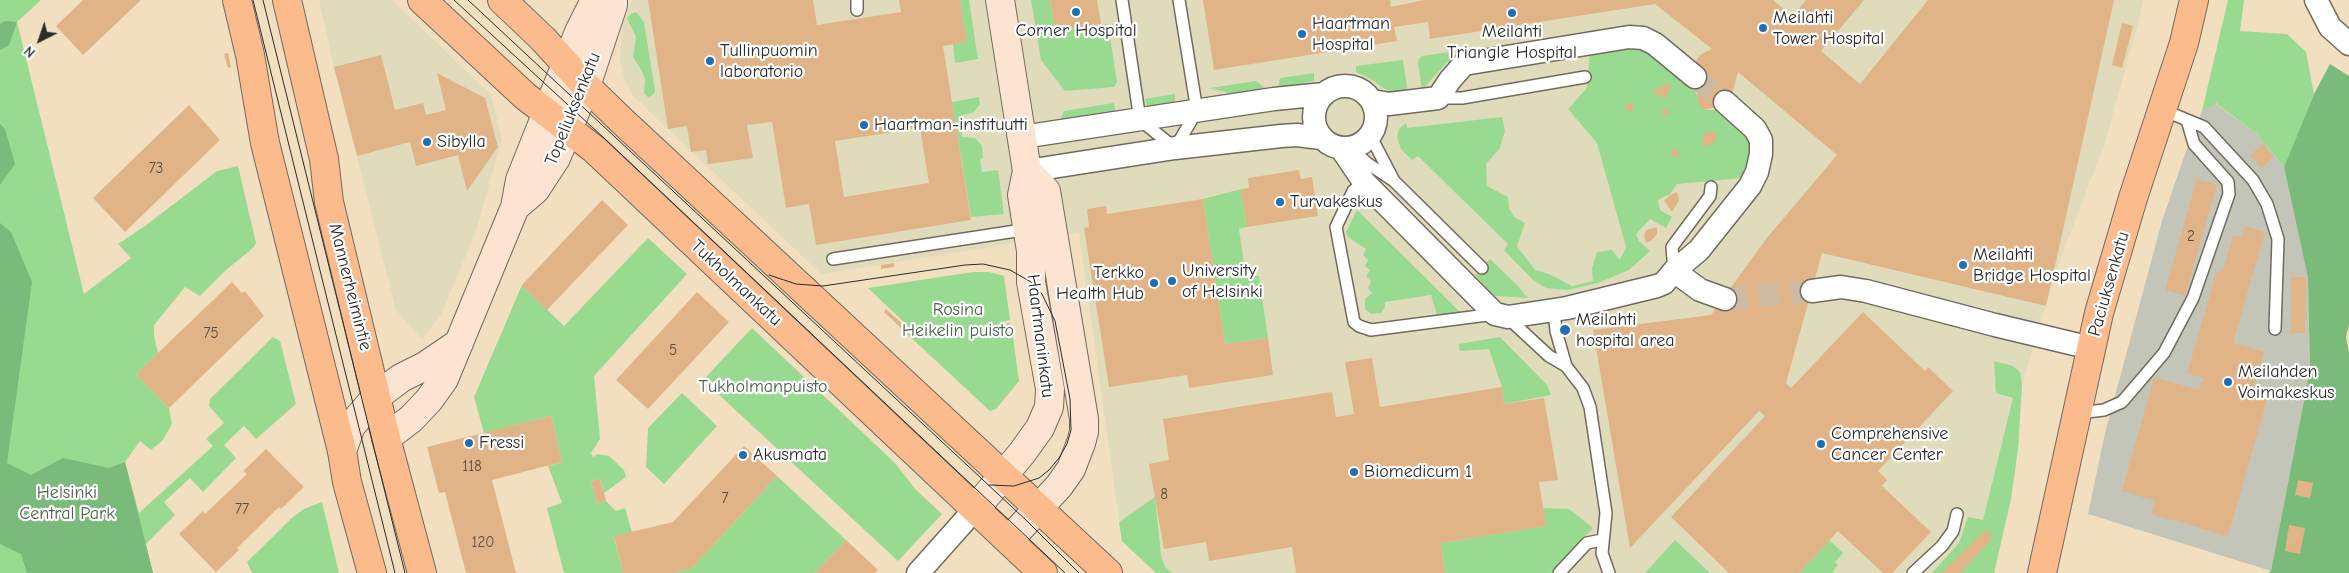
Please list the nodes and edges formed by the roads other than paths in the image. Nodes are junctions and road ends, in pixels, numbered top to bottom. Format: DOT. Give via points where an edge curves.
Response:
graph roads {
  1 [pos="237,0"];
  2 [pos="287,0"];
  3 [pos="422,0"];
  4 [pos="502,0"];
  5 [pos="595,0"];
  6 [pos="613,0"];
  7 [pos="1000,0"];
  8 [pos="1122,0"];
  9 [pos="1179,0"];
  10 [pos="2194,0"];
  11 [pos="2316,0"];
  12 [pos="2349,44"];
  13 [pos="567,65"];
  14 [pos="1695,77"];
  15 [pos="1585,78"];
  16 [pos="586,86"];
  17 [pos="1324,94"];
  18 [pos="1438,98"];
  19 [pos="1373,101"];
  20 [pos="1725,102"];
  21 [pos="1197,111"];
  22 [pos="547,112"];
  23 [pos="2175,115"];
  24 [pos="1140,120"];
  25 [pos="569,128"];
  26 [pos="1370,135"];
  27 [pos="1022,137"];
  28 [pos="1338,144"];
  29 [pos="1175,148"];
  30 [pos="1027,170"];
  31 [pos="1394,181"];
  32 [pos="1364,182"];
  33 [pos="1712,187"];
  34 [pos="515,207"];
  35 [pos="1040,227"];
  36 [pos="833,259"];
  37 [pos="1482,268"];
  38 [pos="1674,271"];
  39 [pos="1812,291"];
  40 [pos="1725,298"];
  41 [pos="1554,310"];
  42 [pos="1502,315"];
  43 [pos="2275,328"];
  44 [pos="459,343"];
  45 [pos="2091,348"];
  46 [pos="1566,366"];
  47 [pos="376,397"];
  48 [pos="2076,413"];
  49 [pos="386,438"];
  50 [pos="342,452"];
  51 [pos="1003,476"];
  52 [pos="976,508"];
  53 [pos="1039,508"];
  54 [pos="1957,514"];
  55 [pos="1009,540"];
  56 [pos="1602,540"];
  57 [pos="372,573"];
  58 [pos="422,573"];
  59 [pos="918,573"];
  60 [pos="1043,573"];
  61 [pos="1108,573"];
  62 [pos="1559,573"];
  63 [pos="1609,573"];
  64 [pos="1913,573"];
  65 [pos="2042,573"];
  1 -- 50 [label="main road" via="265,143"];
  2 -- 47 [label="main road, Mannerheimintie" via="324,159 329,202"];
  3 -- 22 [label="main road, Tukholmankatu" via="520,92"];
  4 -- 13 [label="main road"];
  5 -- 13 [label="main road, Topeliuksenkatu"];
  6 -- 16 [label="main road, Topeliuksenkatu"];
  7 -- 27 [label="main road, Haartmaninkatu"];
  8 -- 24 [label="lane"];
  9 -- 21 [label="lane"];
  10 -- 23 [label="main road, Paciuksenkatu" via="2184,43"];
  11 -- 12 [label="street" via="2330,26"];
  13 -- 16 [label="main road"];
  13 -- 22 [label="main road, Topeliuksenkatu"];
  14 -- 18 [label="street" via="1655,44 1643,38 1629,37 1464,64"];
  15 -- 18 [label="lane" via="1462,98"];
  16 -- 25 [label="main road, Topeliuksenkatu"];
  16 -- 51 [label="main road"];
  17 -- 19 [label="street" via="1331,89 1349,86 1358,88"];
  17 -- 21 [label="street"];
  17 -- 28 [label="street" via="1315,108 1314,124"];
  18 -- 19 [label="street" via="1389,104"];
  19 -- 26 [label="street" via="1376,118"];
  20 -- 38 [label="street" via="1747,121 1761,140 1762,154 1757,172 1750,186 1699,250"];
  21 -- 24 [label="street"];
  21 -- 29 [label="lane"];
  22 -- 25 [label="main road, Tukholmankatu"];
  22 -- 34 [label="main road, Topeliuksenkatu" via="520,180"];
  23 -- 43 [label="lane" via="2204,127 2254,180 2267,204 2278,240"];
  23 -- 45 [label="main road, Paciuksenkatu" via="2133,198"];
  23 -- 48 [label="lane" via="2194,144 2228,182 2228,194 2193,298 2164,354 2122,402 2104,410"];
  24 -- 27 [label="street"];
  24 -- 29 [label="lane"];
  25 -- 34 [label="main road, Topeliuksenkatu" via="556,158 535,190"];
  25 -- 52 [label="main road, Tukholmankatu"];
  26 -- 28 [label="street" via="1358,145"];
  26 -- 31 [label="lane"];
  27 -- 30 [label="main road, Haartmaninkatu"];
  28 -- 29 [label="street" via="1297,135"];
  28 -- 31 [label="lane"];
  28 -- 32 [label="street"];
  29 -- 30 [label="street"];
  30 -- 35 [label="main road, Haartmaninkatu" via="1022,195"];
  31 -- 37 [label="lane"];
  32 -- 42 [label="street"];
  32 -- 42 [label="lane" via="1354,191 1336,227 1354,322 1371,330"];
  33 -- 38 [label="lane" via="1710,196 1672,247"];
  34 -- 44 [label="main road, Topeliuksenkatu"];
  35 -- 36 [label="lane"];
  35 -- 51 [label="main road, Haartmaninkatu" via="1031,251 1031,282 1049,382 1048,407 1040,428"];
  35 -- 53 [label="main road, Haartmaninkatu" via="1084,419 1084,432 1070,469"];
  38 -- 40 [label="street" via="1700,290"];
  38 -- 41 [label="street" via="1657,286"];
  39 -- 45 [label="street" via="1841,287 1866,291"];
  41 -- 42 [label="street"];
  41 -- 46 [label="lane"];
  42 -- 46 [label="lane" via="1549,356"];
  44 -- 47 [label="main road"];
  44 -- 49 [label="main road, Topeliuksenkatu" via="444,379 429,400"];
  45 -- 48 [label="main road, Paciuksenkatu"];
  46 -- 56 [label="lane" via="1583,388 1590,407 1606,513"];
  47 -- 49 [label="main road, Mannerheimintie"];
  47 -- 50 [label="main road" via="351,426"];
  48 -- 65 [label="main road, Paciuksenkatu"];
  49 -- 58 [label="main road, Mannerheimintie"];
  50 -- 57 [label="main road"];
  51 -- 52 [label="main road, Haartmaninkatu"];
  51 -- 53 [label="main road"];
  52 -- 55 [label="main road, Tukholmankatu"];
  52 -- 59 [label="street"];
  53 -- 55 [label="main road, Haartmaninkatu"];
  53 -- 61 [label="main road"];
  54 -- 64 [label="lane" via="1953,531 1942,546"];
  55 -- 60 [label="main road, Tukholmankatu"];
  56 -- 62 [label="lane" via="1586,543"];
  56 -- 63 [label="lane" via="1602,553"];
}
